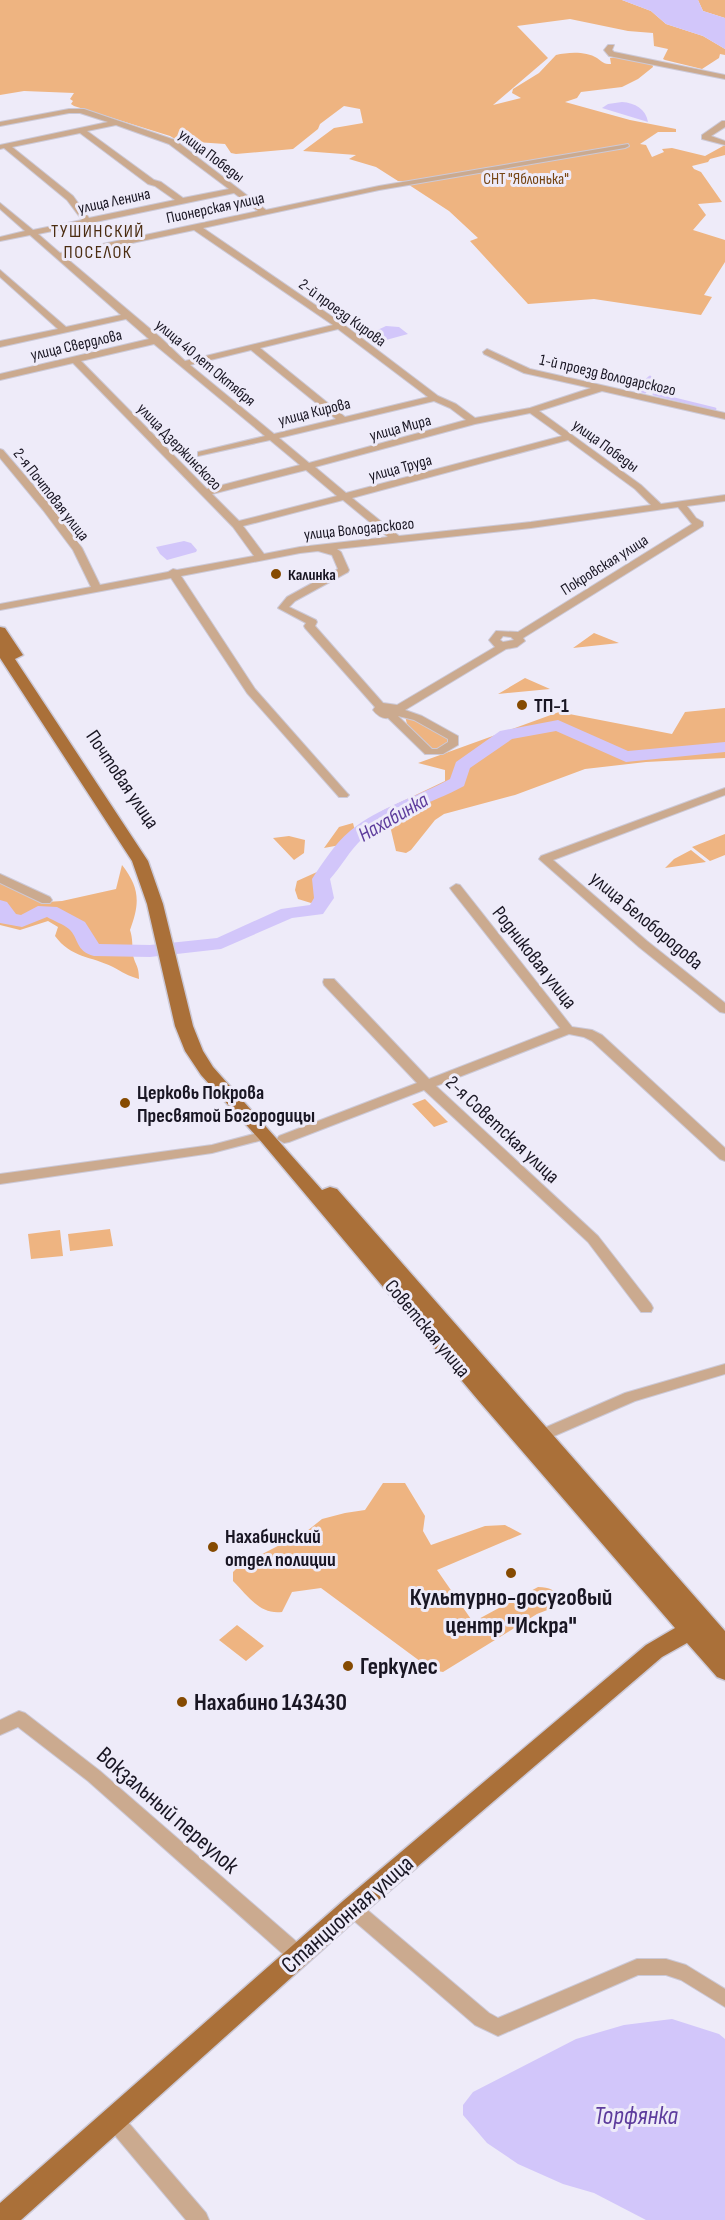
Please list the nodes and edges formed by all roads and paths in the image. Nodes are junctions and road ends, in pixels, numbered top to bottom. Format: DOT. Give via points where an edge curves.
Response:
graph roads {
  1 [pos="611,47"];
  2 [pos="725,77"];
  3 [pos="116,123"];
  4 [pos="725,123"];
  5 [pos="0,124"];
  6 [pos="82,132"];
  7 [pos="725,143"];
  8 [pos="625,146"];
  9 [pos="3,147"];
  10 [pos="235,190"];
  11 [pos="182,201"];
  12 [pos="0,205"];
  13 [pos="264,212"];
  14 [pos="87,221"];
  15 [pos="196,226"];
  16 [pos="31,233"];
  17 [pos="0,239"];
  18 [pos="58,256"];
  19 [pos="0,273"];
  20 [pos="129,316"];
  21 [pos="340,326"];
  22 [pos="64,330"];
  23 [pos="158,340"];
  24 [pos="0,344"];
  25 [pos="253,347"];
  26 [pos="487,352"];
  27 [pos="75,360"];
  28 [pos="183,364"];
  29 [pos="0,377"];
  30 [pos="602,388"];
  31 [pos="435,398"];
  32 [pos="532,410"];
  33 [pos="725,416"];
  34 [pos="342,419"];
  35 [pos="473,421"];
  36 [pos="272,436"];
  37 [pos="570,437"];
  38 [pos="0,452"];
  39 [pos="201,454"];
  40 [pos="307,466"];
  41 [pos="204,493"];
  42 [pos="344,497"];
  43 [pos="725,498"];
  44 [pos="681,504"];
  45 [pos="659,507"];
  46 [pos="237,525"];
  47 [pos="396,539"];
  48 [pos="263,555"];
  49 [pos="173,572"];
  50 [pos="96,587"];
  51 [pos="0,607"];
  52 [pos="0,631"];
  53 [pos="0,647"];
  54 [pos="392,710"];
  55 [pos="725,791"];
  56 [pos="343,795"];
  57 [pos="0,878"];
  58 [pos="456,888"];
  59 [pos="46,900"];
  60 [pos="167,936"];
  61 [pos="174,965"];
  62 [pos="329,982"];
  63 [pos="725,1009"];
  64 [pos="568,1030"];
  65 [pos="428,1085"];
  66 [pos="265,1135"];
  67 [pos="284,1139"];
  68 [pos="725,1156"];
  69 [pos="0,1179"];
  70 [pos="646,1308"];
  71 [pos="725,1368"];
  72 [pos="534,1439"];
  73 [pos="696,1627"];
  74 [pos="725,1646"];
  75 [pos="725,1671"];
  76 [pos="0,1728"];
  77 [pos="352,1908"];
  78 [pos="298,1956"];
  79 [pos="725,1999"];
  80 [pos="114,2120"];
  81 [pos="1,2220"];
  82 [pos="199,2220"];
  1 -- 2 [label="street" via="608,50 612,54"];
  3 -- 5 [label="street, улица Победы" via="69,111"];
  3 -- 6 [label="street"];
  3 -- 10 [label="street, улица Победы" via="172,142"];
  4 -- 7 [label="street" via="707,135 707,139"];
  6 -- 9 [label="street"];
  6 -- 11 [label="street"];
  8 -- 13 [label="street, Пионерская улица"];
  9 -- 14 [label="street" via="70,198"];
  10 -- 11 [label="street, улица Ленина"];
  10 -- 13 [label="street, улица Победы"];
  11 -- 14 [label="street, улица Ленина"];
  12 -- 16 [label="street, улица 40 лет Октября"];
  13 -- 15 [label="street, Пионерская улица"];
  14 -- 16 [label="street, улица Ленина"];
  15 -- 18 [label="street, Пионерская улица"];
  15 -- 21 [label="street, 2-й проезд Кирова"];
  16 -- 17 [label="street, улица Ленина"];
  16 -- 18 [label="street, улица 40 лет Октября"];
  18 -- 20 [label="street, улица 40 лет Октября"];
  19 -- 22 [label="street"];
  20 -- 22 [label="street"];
  20 -- 23 [label="street, улица 40 лет Октября"];
  21 -- 25 [label="street"];
  21 -- 31 [label="street, 2-й проезд Кирова"];
  22 -- 24 [label="street"];
  23 -- 27 [label="street, улица Свердлова"];
  23 -- 28 [label="street, улица 40 лет Октября"];
  25 -- 28 [label="street"];
  25 -- 34 [label="street"];
  26 -- 30 [label="street, 1-й проезд Володарского" via="527,371"];
  27 -- 29 [label="street, улица Свердлова"];
  27 -- 41 [label="street, улица Дзержинского"];
  28 -- 36 [label="street, улица 40 лет Октября"];
  30 -- 32 [label="street, улица Мира"];
  30 -- 33 [label="street, 1-й проезд Володарского"];
  31 -- 34 [label="street, улица Кирова"];
  31 -- 35 [label="street, 2-й проезд Кирова"];
  32 -- 35 [label="street, улица Мира"];
  32 -- 37 [label="street, улица Победы"];
  34 -- 36 [label="street, улица Кирова"];
  35 -- 40 [label="street, улица Мира"];
  36 -- 39 [label="street, улица Кирова"];
  36 -- 40 [label="street, улица 40 лет Октября"];
  37 -- 42 [label="street, улица Труда"];
  37 -- 45 [label="street, улица Победы"];
  38 -- 50 [label="street, 2-я Почтовая улица" via="78,550"];
  40 -- 41 [label="street, улица Мира"];
  40 -- 42 [label="street, улица 40 лет Октября"];
  41 -- 46 [label="street, улица Дзержинского"];
  42 -- 46 [label="street, улица Труда"];
  42 -- 47 [label="street, улица 40 лет Октября"];
  43 -- 44 [label="street, улица Володарского"];
  44 -- 45 [label="street, улица Володарского"];
  44 -- 54 [label="street, Покровская улица" via="696,522 514,634 520,638 518,643 500,644"];
  45 -- 47 [label="street, улица Володарского"];
  46 -- 48 [label="street, улица Дзержинского"];
  47 -- 48 [label="street, улица Володарского"];
  48 -- 49 [label="street, улица Володарского"];
  48 -- 54 [label="street" via="267,558 336,552 344,568 342,573 291,599 283,608 312,622 309,626"];
  49 -- 50 [label="street, улица Володарского"];
  49 -- 56 [label="street" via="252,691"];
  50 -- 51 [label="street, улица Володарского"];
  52 -- 60 [label="main road, Почтовая улица" via="152,859 160,879"];
  53 -- 60 [label="main road, Почтовая улица" via="140,861"];
  54 -- 54 [label="street" via="429,752 439,752 454,743 454,738 418,718"];
  55 -- 63 [label="street, улица Белобородова" via="545,860"];
  57 -- 59 [label="street"];
  58 -- 64 [label="street, Родниковая улица"];
  60 -- 61 [label="main road, Почтовая улица"];
  61 -- 66 [label="main road, Советская улица" via="184,1026 194,1051 214,1081"];
  61 -- 67 [label="main road, Советская улица" via="205,1049"];
  62 -- 65 [label="street, 2-я Советская улица"];
  64 -- 65 [label="street"];
  64 -- 68 [label="street, Родниковая улица" via="597,1038"];
  65 -- 67 [label="street"];
  65 -- 70 [label="street, 2-я Советская улица" via="593,1239"];
  66 -- 69 [label="street" via="212,1149"];
  66 -- 72 [label="main road, Советская улица"];
  67 -- 72 [label="main road, Советская улица"];
  71 -- 72 [label="street" via="630,1397"];
  72 -- 73 [label="main road, Советская улица"];
  73 -- 74 [label="main road, Советская улица"];
  73 -- 75 [label="main road, Советская улица"];
  73 -- 77 [label="main road, Станционная улица" via="654,1651"];
  76 -- 78 [label="street, Вокзальный переулок" via="19,1718 102,1783"];
  77 -- 78 [label="main road, Станционная улица"];
  77 -- 79 [label="street" via="482,2019 498,2027 637,1966 666,1967 686,1973"];
  78 -- 80 [label="main road, Станционная улица"];
  80 -- 81 [label="main road, Станционная улица"];
  80 -- 82 [label="street"];
}
